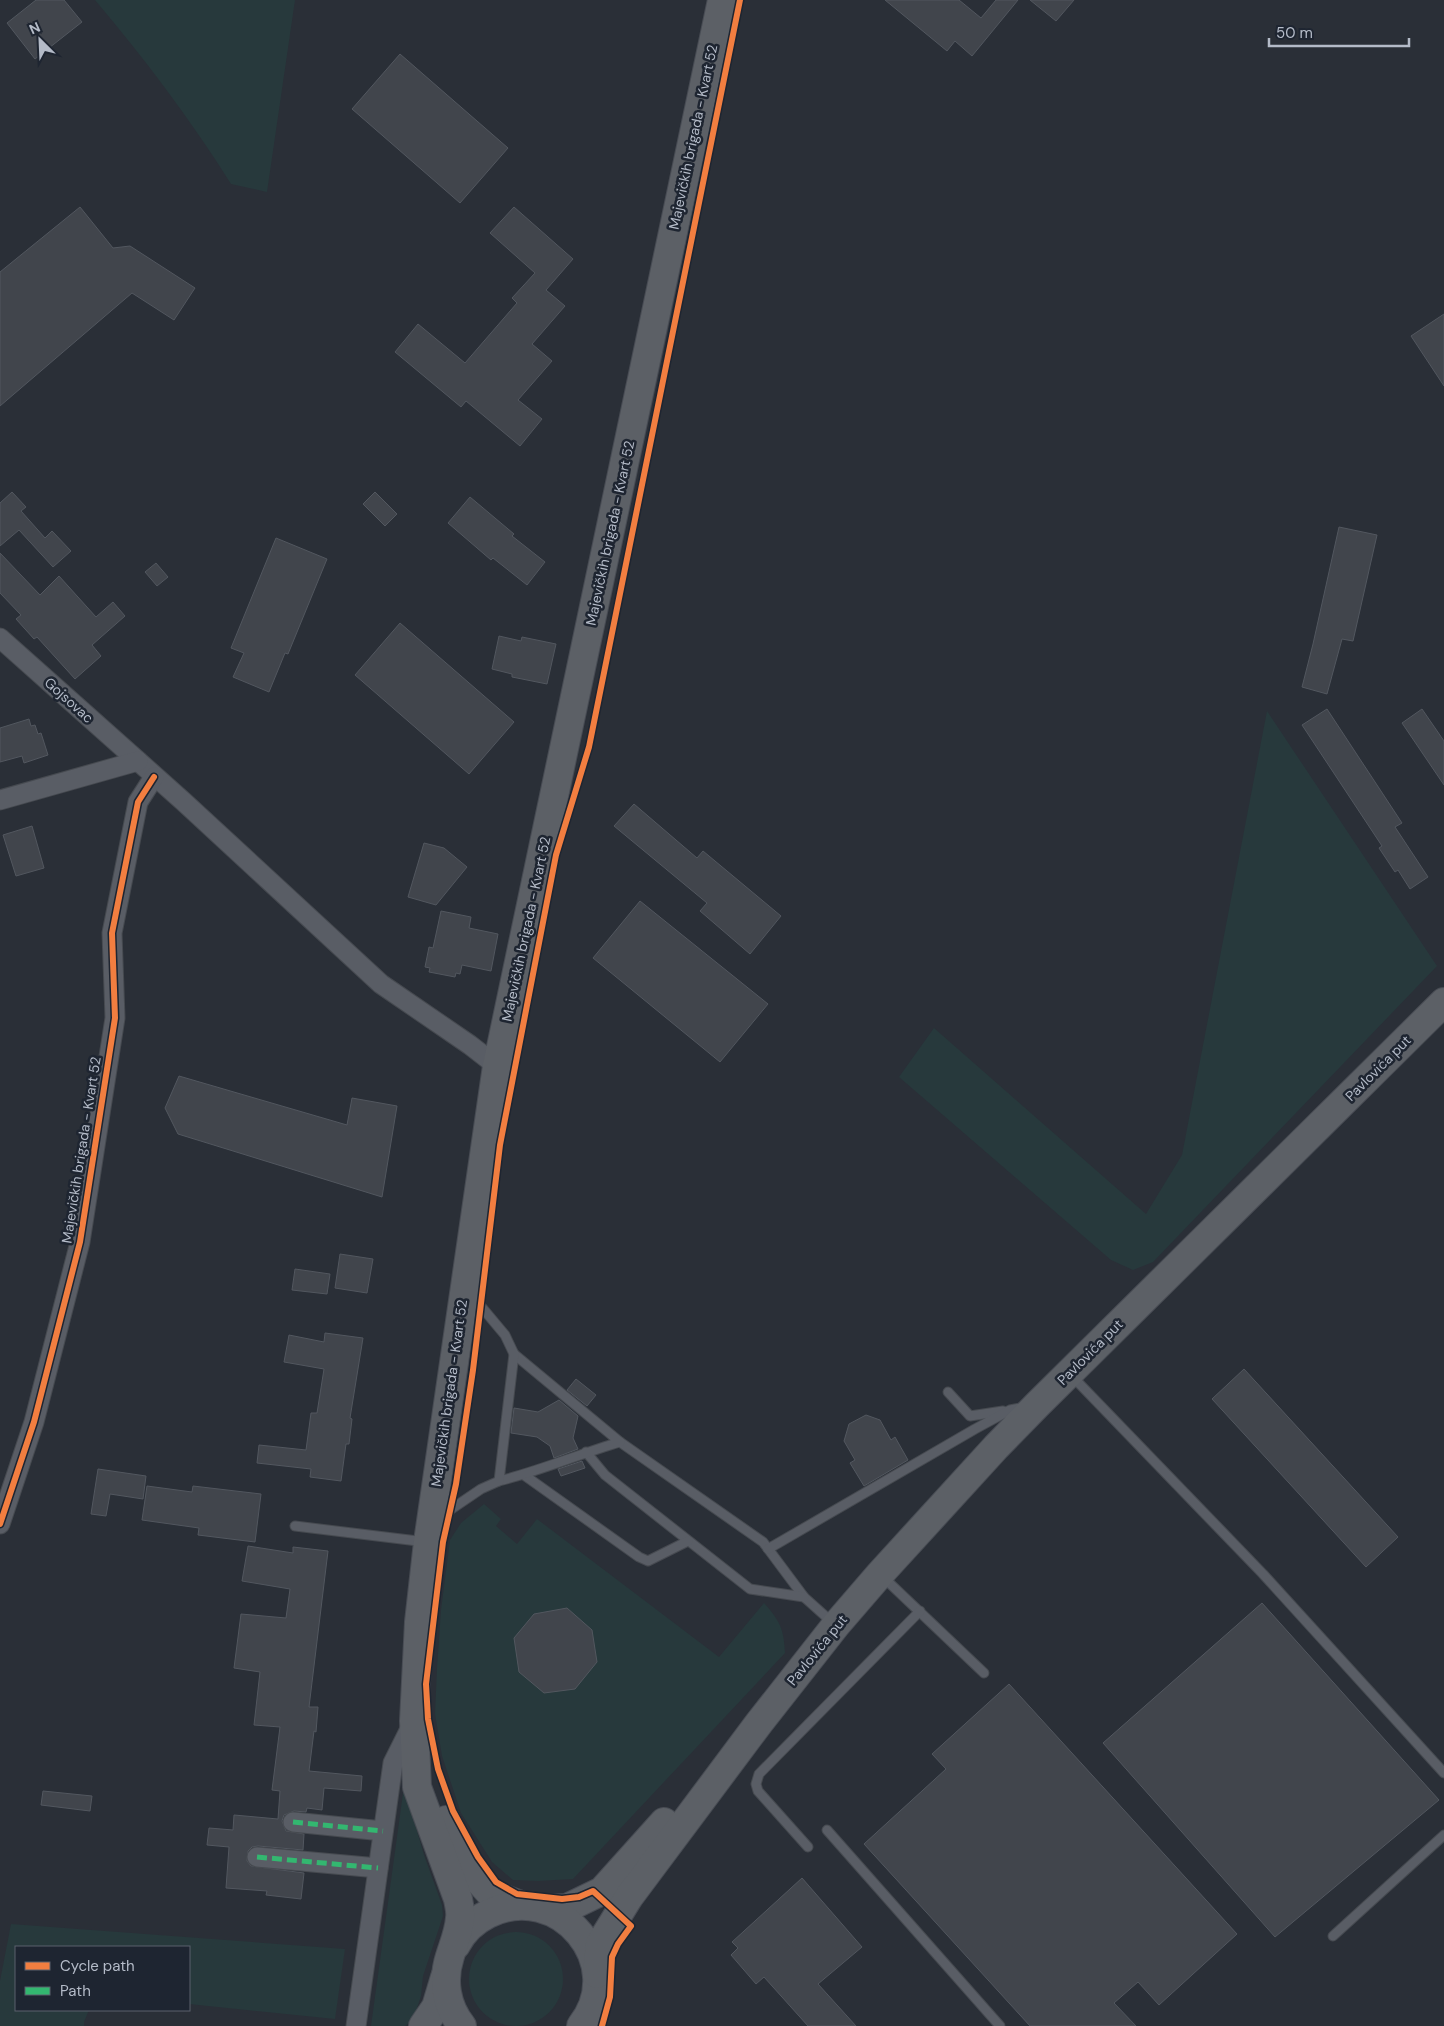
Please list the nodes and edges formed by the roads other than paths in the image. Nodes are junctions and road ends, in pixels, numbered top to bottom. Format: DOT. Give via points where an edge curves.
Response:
graph roads {
  1 [pos="722,0"];
  2 [pos="0,638"];
  3 [pos="138,761"];
  4 [pos="154,777"];
  5 [pos="0,800"];
  6 [pos="1444,1002"];
  7 [pos="497,1066"];
  8 [pos="464,1286"];
  9 [pos="514,1354"];
  10 [pos="1069,1373"];
  11 [pos="948,1392"];
  12 [pos="1037,1405"];
  13 [pos="1010,1410"];
  14 [pos="620,1442"];
  15 [pos="586,1452"];
  16 [pos="524,1475"];
  17 [pos="499,1481"];
  18 [pos="0,1524"];
  19 [pos="295,1526"];
  20 [pos="428,1542"];
  21 [pos="688,1542"];
  22 [pos="768,1549"];
  23 [pos="880,1574"];
  24 [pos="804,1598"];
  25 [pos="920,1611"];
  26 [pos="836,1625"];
  27 [pos="984,1673"];
  28 [pos="414,1721"];
  29 [pos="759,1723"];
  30 [pos="1444,1773"];
  31 [pos="293,1822"];
  32 [pos="827,1830"];
  33 [pos="383,1831"];
  34 [pos="1444,1835"];
  35 [pos="808,1847"];
  36 [pos="257,1857"];
  37 [pos="378,1868"];
  38 [pos="534,1907"];
  39 [pos="1333,1936"];
  40 [pos="448,1966"];
  41 [pos="597,1974"];
  42 [pos="356,2026"];
  43 [pos="423,2026"];
  44 [pos="462,2026"];
  45 [pos="581,2026"];
  46 [pos="1000,2026"];
  1 -- 7 [label="main road, Majevičkih brigada - Kvart 52"];
  2 -- 3 [label="street, Gojsovac"];
  3 -- 4 [label="street, Gojsovac"];
  3 -- 5 [label="street"];
  4 -- 7 [label="street" via="381,984"];
  4 -- 18 [label="street, Majevičkih brigada - Kvart 52" via="138,802 112,933 115,1018 80,1242 34,1422"];
  6 -- 10 [label="main road, Pavlovića put"];
  7 -- 8 [label="main road, Majevičkih brigada - Kvart 52"];
  8 -- 9 [label="lane" via="505,1335"];
  8 -- 20 [label="main road, Majevičkih brigada - Kvart 52"];
  9 -- 14 [label="lane"];
  9 -- 17 [label="lane"];
  10 -- 12 [label="main road, Pavlovića put"];
  10 -- 30 [label="lane" via="1263,1574"];
  11 -- 13 [label="lane" via="970,1416"];
  12 -- 13 [label="lane"];
  12 -- 23 [label="main road, Pavlovića put"];
  13 -- 22 [label="lane"];
  14 -- 15 [label="lane"];
  14 -- 22 [label="lane"];
  15 -- 16 [label="lane"];
  15 -- 21 [label="lane" via="605,1476"];
  16 -- 17 [label="lane"];
  16 -- 21 [label="lane" via="643,1559 648,1560"];
  17 -- 20 [label="lane" via="450,1510"];
  19 -- 20 [label="lane"];
  20 -- 28 [label="main road, Majevičkih brigada - Kvart 52" via="419,1622"];
  21 -- 24 [label="lane" via="750,1589"];
  22 -- 24 [label="lane"];
  23 -- 25 [label="lane"];
  23 -- 26 [label="main road, Pavlovića put"];
  24 -- 26 [label="lane"];
  25 -- 27 [label="lane"];
  25 -- 35 [label="lane" via="759,1774 758,1791"];
  26 -- 29 [label="main road, Pavlovića put"];
  28 -- 33 [label="street" via="393,1763"];
  28 -- 38 [label="main road" via="442,1811 472,1873 491,1894"];
  28 -- 40 [label="main road" via="417,1787 458,1899 461,1916"];
  29 -- 38 [label="main road" via="602,1891 567,1908"];
  29 -- 41 [label="main road" via="629,1897 600,1944"];
  31 -- 33 [label="street"];
  32 -- 46 [label="lane"];
  33 -- 37 [label="street"];
  34 -- 39 [label="lane"];
  36 -- 37 [label="street"];
  37 -- 42 [label="street"];
  38 -- 40 [label="main road" via="498,1909 477,1919 460,1936"];
  38 -- 41 [label="main road" via="566,1919 581,1934 592,1953"];
  40 -- 43 [label="main road" via="436,2008"];
  40 -- 44 [label="main road" via="448,1998"];
  41 -- 45 [label="main road" via="593,2004"];
}
